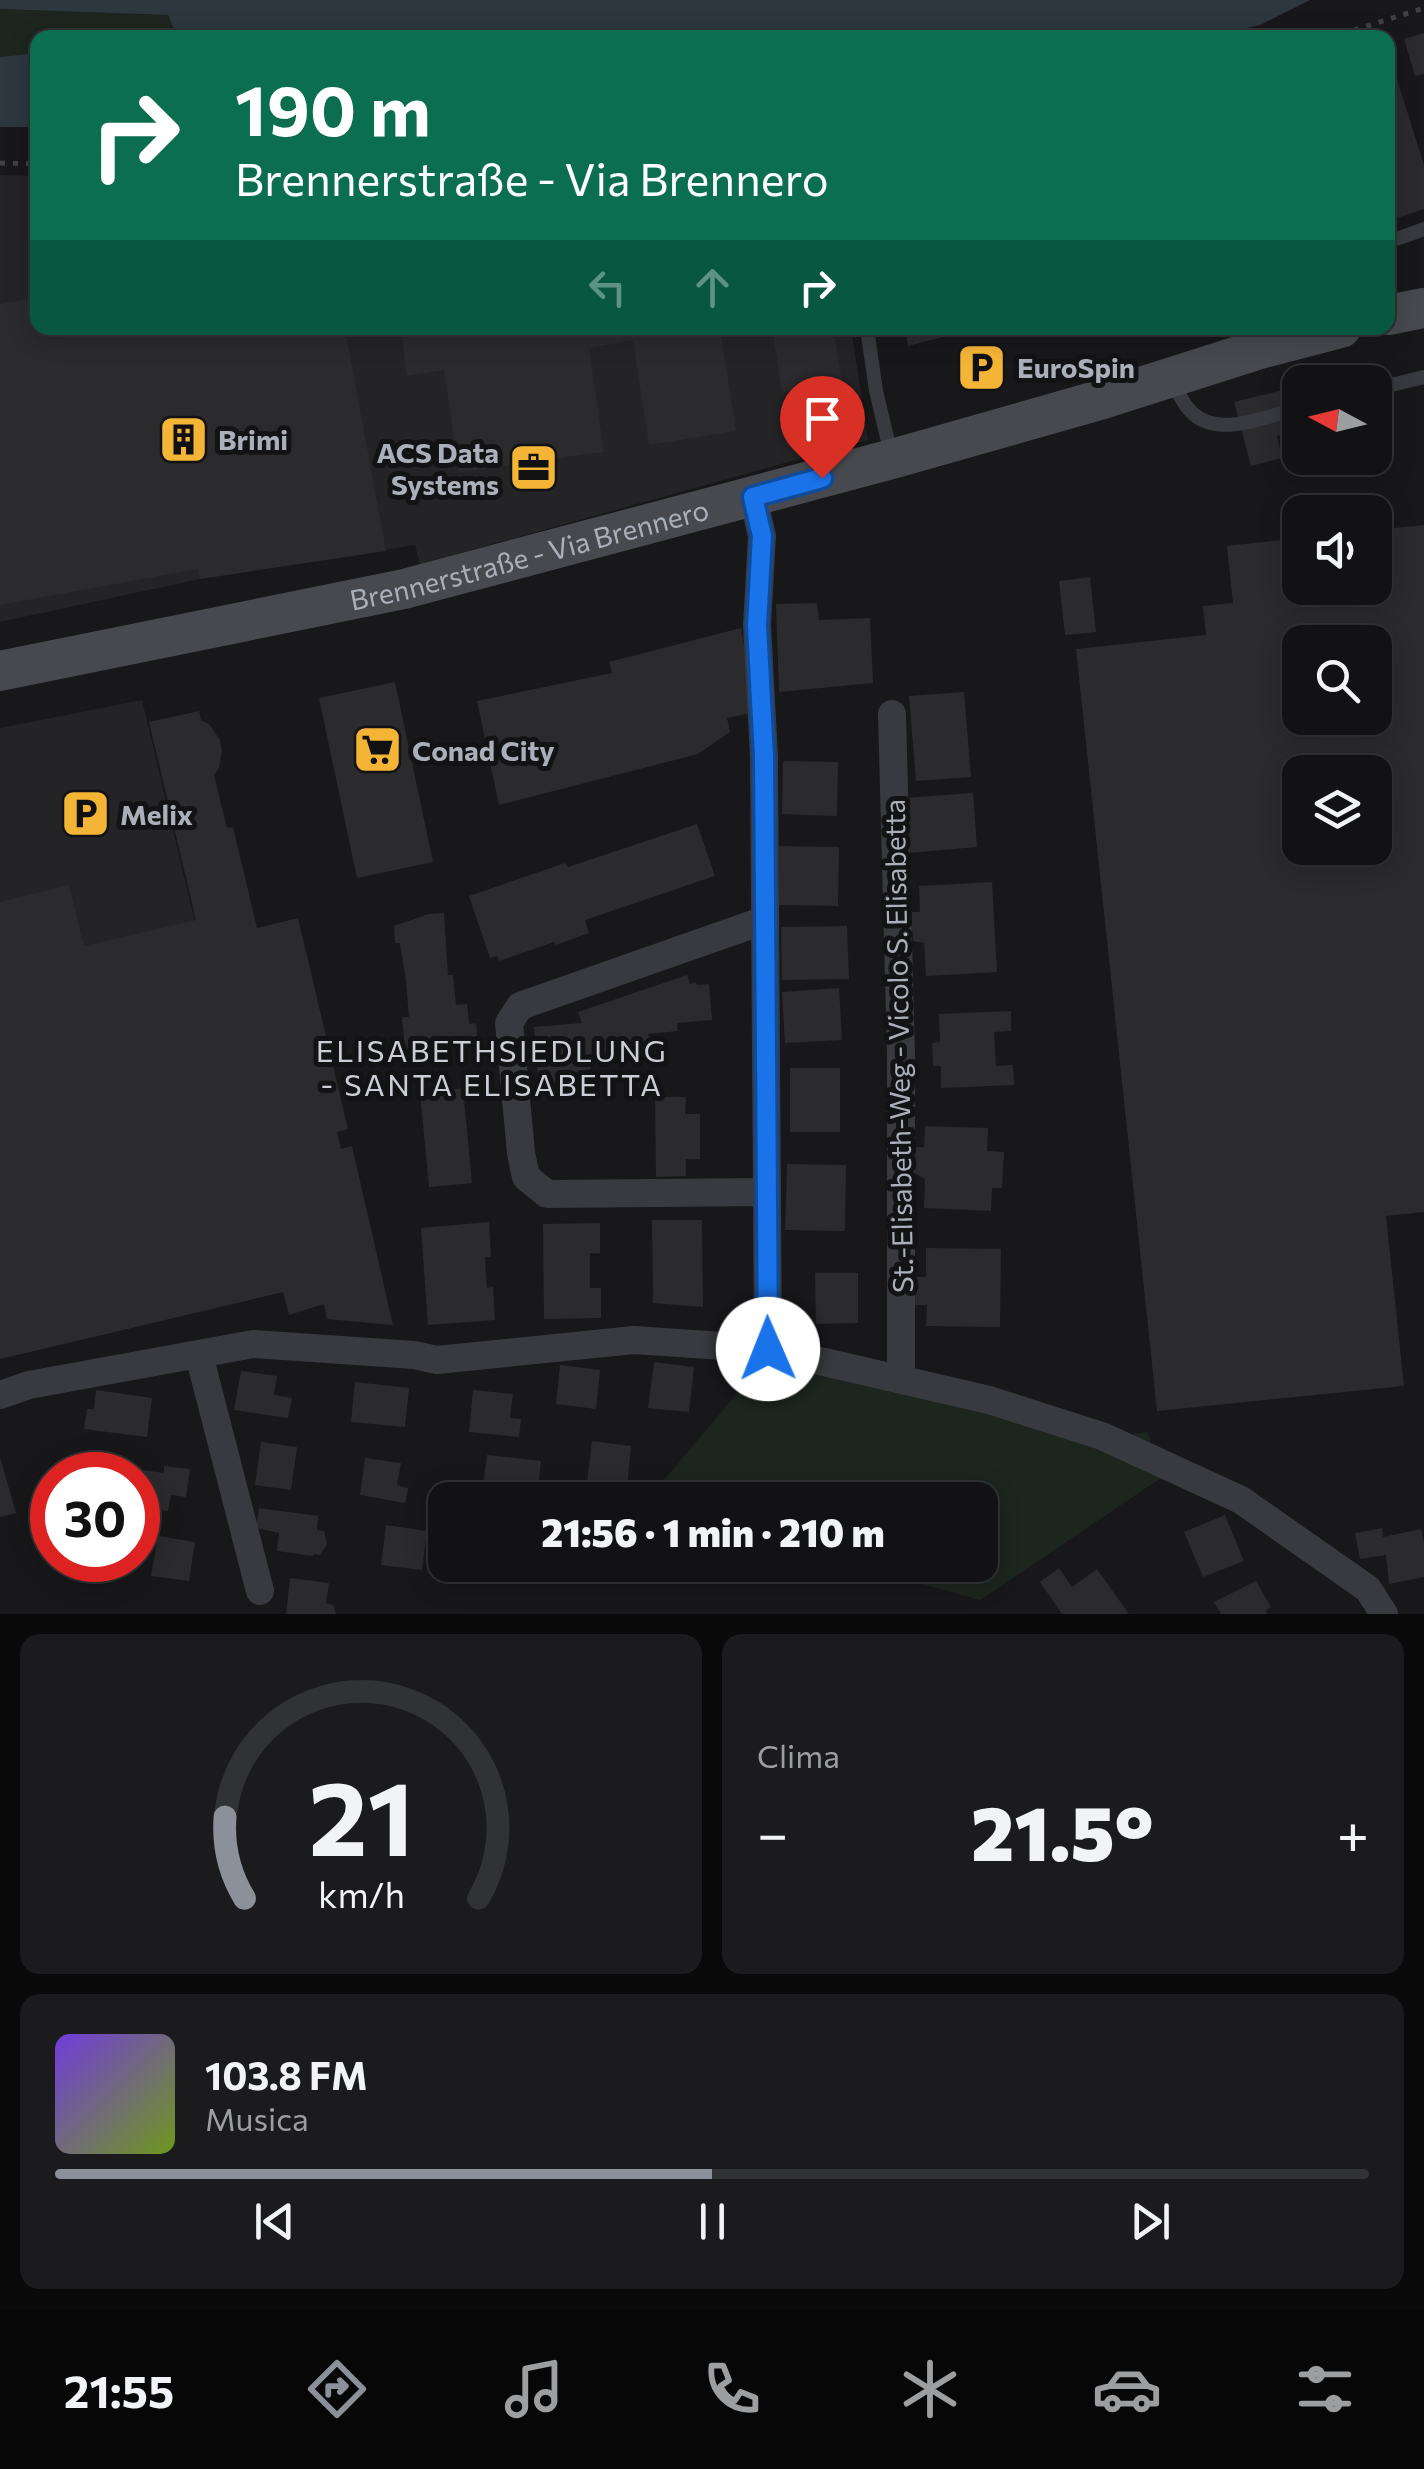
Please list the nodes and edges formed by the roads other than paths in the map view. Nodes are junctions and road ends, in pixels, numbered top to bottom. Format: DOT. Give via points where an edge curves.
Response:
graph roads {
  1 [pos="1424,229"];
  2 [pos="1395,239"];
  3 [pos="1424,308"];
  4 [pos="1395,313"];
  5 [pos="868,335"];
  6 [pos="1305,335"];
  7 [pos="1424,377"];
  8 [pos="1171,378"];
  9 [pos="1392,385"];
  10 [pos="1282,412"];
  11 [pos="892,459"];
  12 [pos="753,497"];
  13 [pos="0,671"];
  14 [pos="892,714"];
  15 [pos="765,920"];
  16 [pos="766,1192"];
  17 [pos="768,1349"];
  18 [pos="199,1355"];
  19 [pos="901,1379"];
  20 [pos="0,1395"];
  21 [pos="260,1591"];
  22 [pos="1384,1614"];
  1 -- 2 [label="lane"];
  3 -- 4 [label="main road"];
  5 -- 11 [label="lane"];
  6 -- 8 [label="main road, Brennerstraße - Via Brennero" via="1258,344"];
  7 -- 9 [label="lane"];
  8 -- 10 [label="lane" via="1188,409 1207,424"];
  8 -- 11 [label="main road, Brennerstraße - Via Brennero"];
  11 -- 12 [label="main road, Brennerstraße - Via Brennero"];
  12 -- 13 [label="main road, Brennerstraße - Via Brennero" via="404,589"];
  12 -- 15 [label="street" via="762,536 757,625"];
  14 -- 19 [label="street, St.-Elisabeth-Weg - Vicolo S. Elisabetta"];
  15 -- 16 [label="street"];
  15 -- 16 [label="street" via="520,1006 509,1023 526,1177 547,1194"];
  16 -- 17 [label="street"];
  17 -- 18 [label="street" via="634,1340 437,1360 253,1344"];
  17 -- 19 [label="street"];
  18 -- 20 [label="street"];
  18 -- 21 [label="street"];
  19 -- 22 [label="street" via="1102,1436 1241,1500 1368,1589"];
}
